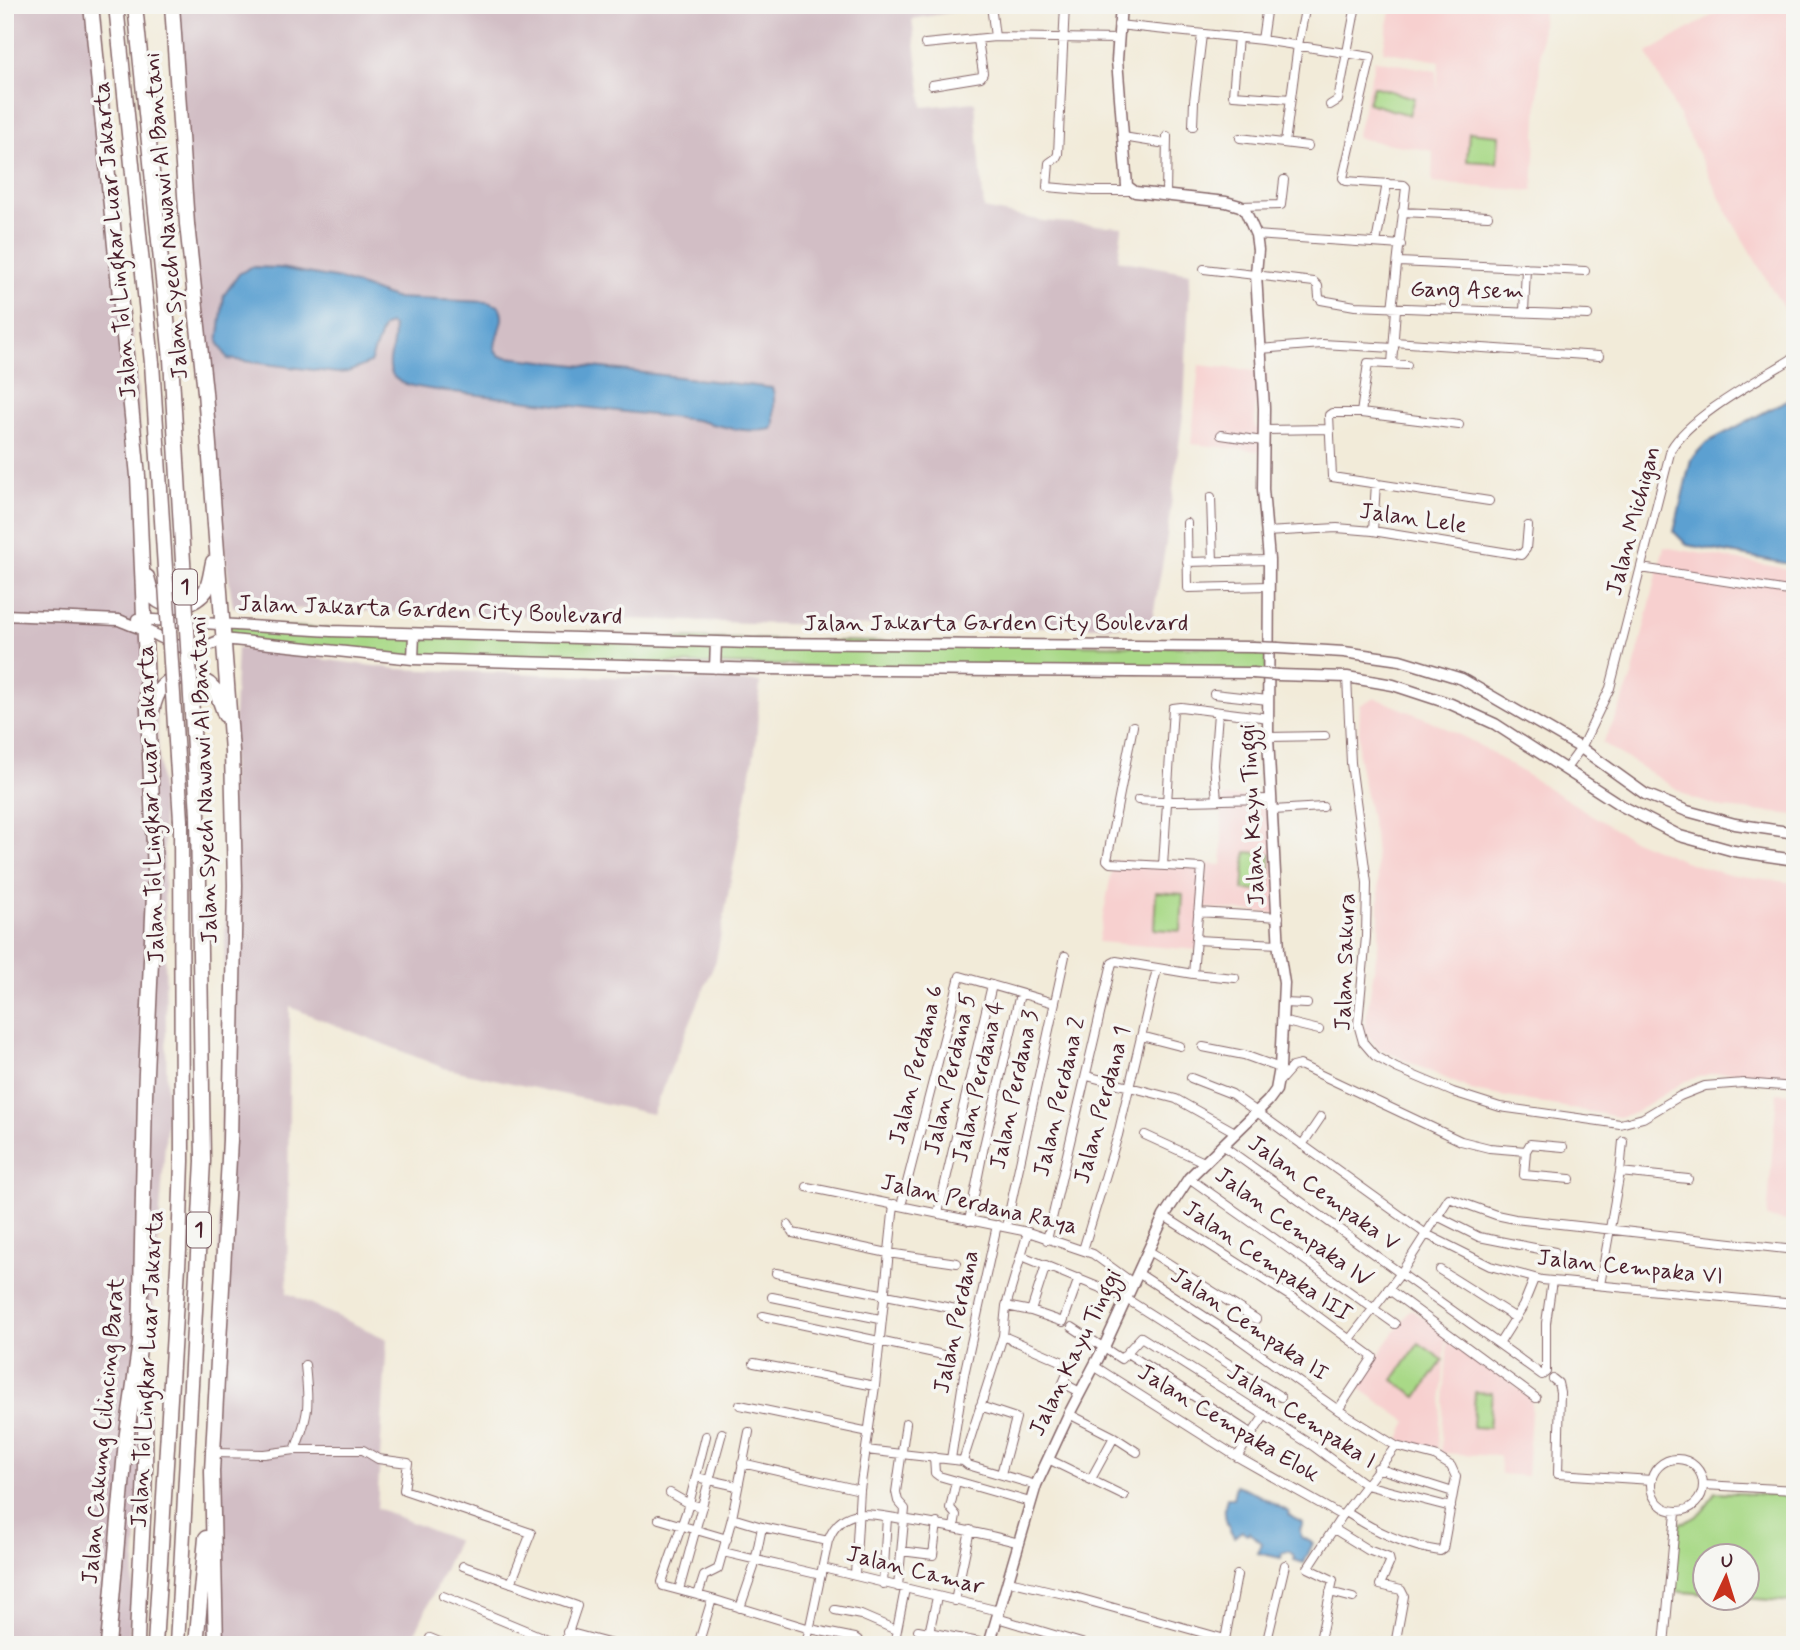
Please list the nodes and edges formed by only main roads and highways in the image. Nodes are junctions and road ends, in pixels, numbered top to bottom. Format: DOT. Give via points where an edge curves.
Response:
graph roads {
  1 [pos="91,5"];
  2 [pos="116,5"];
  3 [pos="135,5"];
  4 [pos="172,5"];
  5 [pos="217,540"];
  6 [pos="140,546"];
  7 [pos="149,726"];
  8 [pos="231,730"];
  9 [pos="140,1342"];
  10 [pos="212,1471"];
  11 [pos="108,1645"];
  12 [pos="136,1645"];
  13 [pos="155,1645"];
  14 [pos="177,1645"];
  15 [pos="196,1645"];
  16 [pos="216,1645"];
  1 -- 6 [label="highway" via="138,476"];
  2 -- 13 [label="highway, Jalan Tol Lingkar Luar Jakarta / 1, bridge" via="152,363 181,820 181,1186"];
  3 -- 14 [label="highway, Jalan Tol Lingkar Luar Jakarta / 1, bridge" via="171,359 198,816 203,1161"];
  4 -- 5 [label="highway, Jalan Syech Nawawi Al Bantani"];
  5 -- 6 [label="highway" via="205,591 183,605 153,597"];
  5 -- 8 [label="highway, Jalan Syech Nawawi Al Bantani"];
  6 -- 7 [label="highway"];
  7 -- 8 [label="highway" via="164,685 172,679 194,678 216,691"];
  7 -- 9 [label="highway, Jalan Cakung Cilincing Barat" via="155,872"];
  8 -- 10 [label="highway, Jalan Syech Nawawi Al Bantani" via="235,885 231,1114"];
  9 -- 11 [label="highway, Jalan Cakung Cilincing Barat" via="126,1440"];
  9 -- 12 [label="highway" via="145,1412"];
  10 -- 15 [label="highway"];
  10 -- 16 [label="highway"];
}
